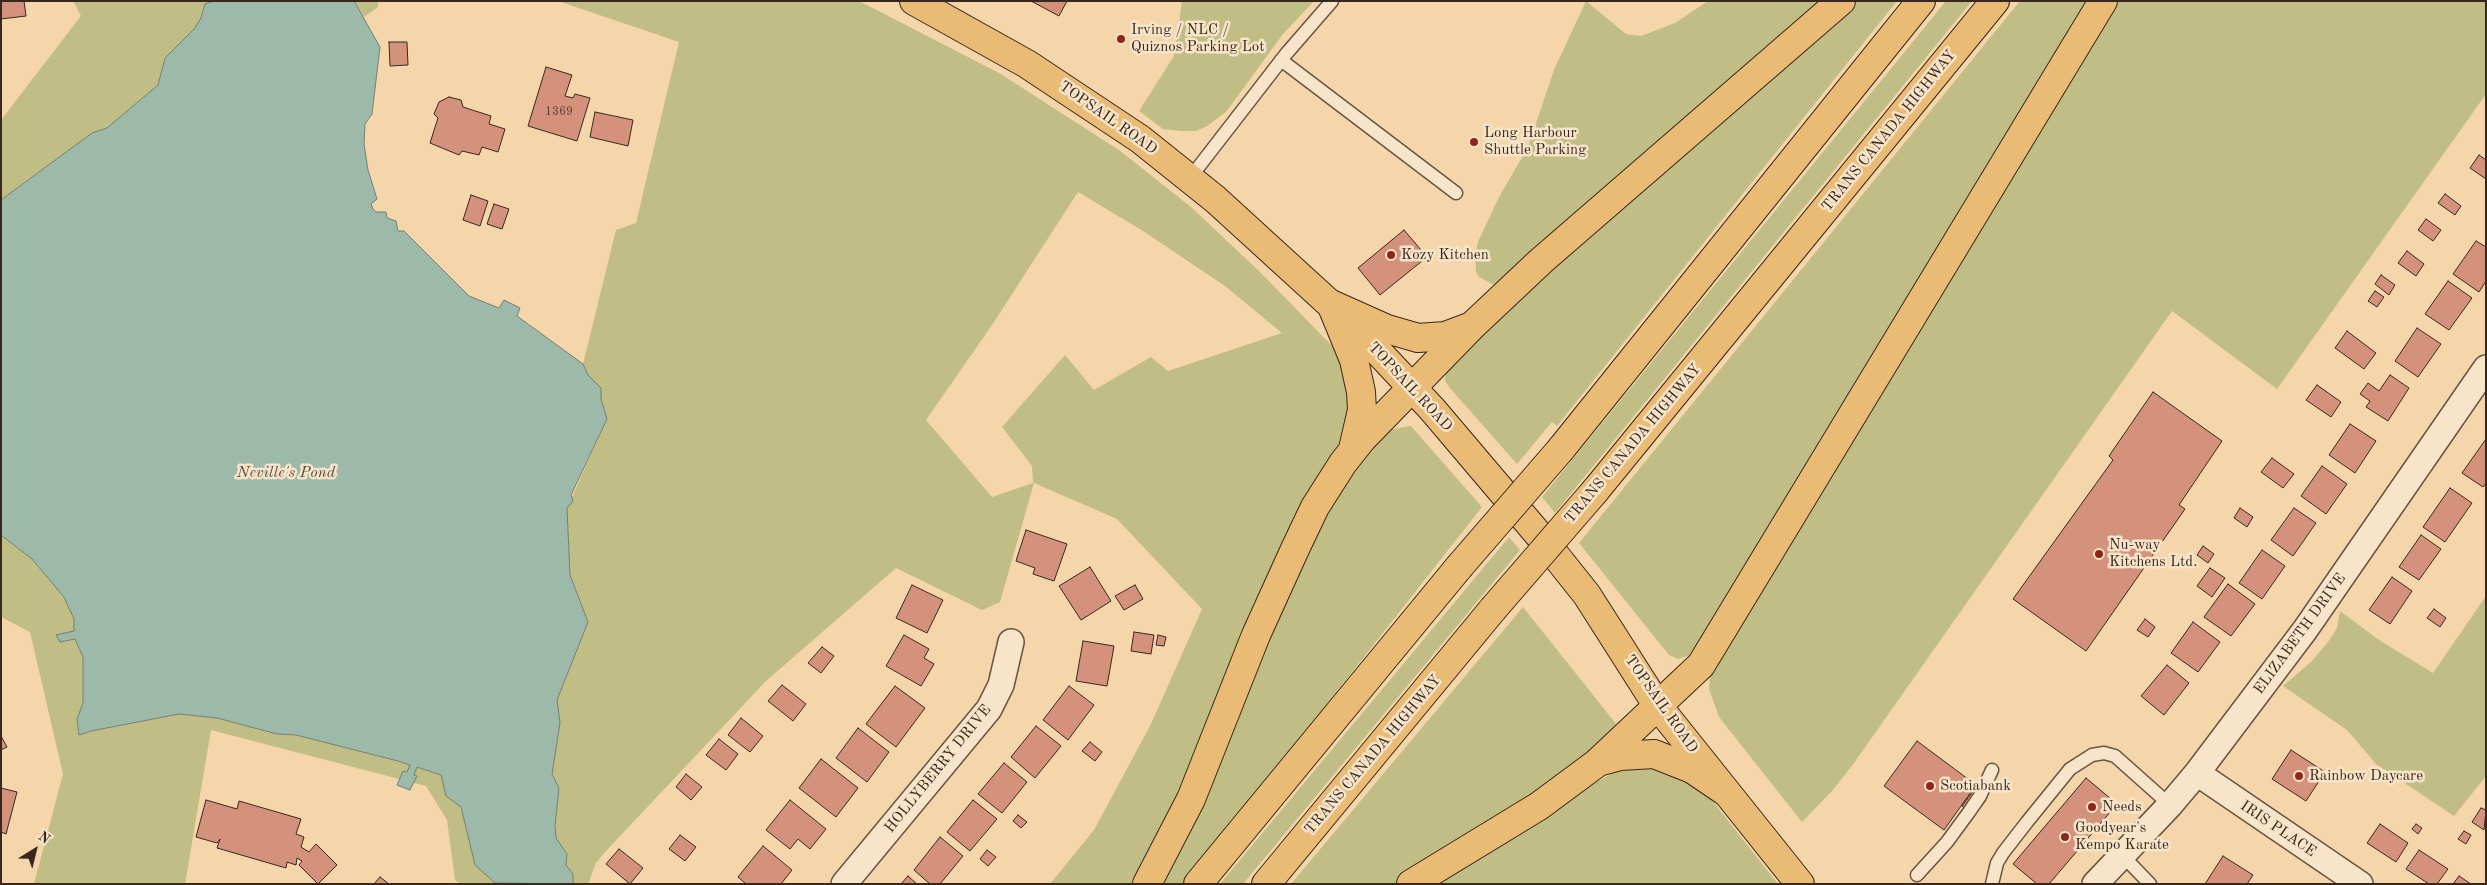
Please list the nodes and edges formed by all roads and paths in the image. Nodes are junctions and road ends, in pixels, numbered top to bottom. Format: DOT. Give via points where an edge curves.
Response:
graph roads {
  1 [pos="914,1"];
  2 [pos="1332,1"];
  3 [pos="1841,1"];
  4 [pos="1922,1"];
  5 [pos="1995,1"];
  6 [pos="2103,1"];
  7 [pos="1281,60"];
  8 [pos="1190,178"];
  9 [pos="1456,193"];
  10 [pos="1331,304"];
  11 [pos="1473,325"];
  12 [pos="2486,368"];
  13 [pos="1413,389"];
  14 [pos="1352,451"];
  15 [pos="1011,642"];
  16 [pos="1657,705"];
  17 [pos="1597,763"];
  18 [pos="1992,770"];
  19 [pos="2197,772"];
  20 [pos="1726,792"];
  21 [pos="2170,805"];
  22 [pos="2122,854"];
  23 [pos="1917,875"];
  24 [pos="844,884"];
  25 [pos="1147,884"];
  26 [pos="1198,884"];
  27 [pos="1266,884"];
  28 [pos="1411,884"];
  29 [pos="1800,884"];
  30 [pos="1992,884"];
  31 [pos="2095,884"];
  32 [pos="2150,884"];
  33 [pos="2360,884"];
  1 -- 8 [label="main road, TOPSAIL ROAD" via="1056,81"];
  2 -- 7 [label="lane"];
  3 -- 11 [label="main road"];
  4 -- 26 [label="main road, bridge" via="1561,449 1459,567"];
  5 -- 27 [label="main road, TRANS CANADA HIGHWAY, bridge" via="1595,491"];
  6 -- 16 [label="main road" via="1701,664"];
  7 -- 8 [label="lane"];
  7 -- 9 [label="lane"];
  8 -- 10 [label="main road, TOPSAIL ROAD"];
  10 -- 11 [label="main road" via="1387,329 1418,338 1445,336"];
  10 -- 13 [label="main road, TOPSAIL ROAD"];
  10 -- 14 [label="main road" via="1354,360 1361,392 1362,410"];
  11 -- 13 [label="main road"];
  12 -- 19 [label="street, ELIZABETH DRIVE" via="2305,630"];
  13 -- 14 [label="main road"];
  13 -- 16 [label="main road, TOPSAIL ROAD" via="1587,595"];
  14 -- 25 [label="main road" via="1315,507 1294,550 1191,799"];
  15 -- 24 [label="street, HOLLYBERRY DRIVE" via="1001,685 988,709"];
  16 -- 17 [label="main road"];
  16 -- 20 [label="main road, TOPSAIL ROAD"];
  17 -- 20 [label="main road" via="1620,756 1654,754 1692,769"];
  17 -- 28 [label="main road" via="1539,806"];
  18 -- 23 [label="lane" via="1980,796 1947,842"];
  19 -- 21 [label="street, ELIZABETH DRIVE"];
  19 -- 33 [label="street, IRIS PLACE"];
  20 -- 29 [label="main road, TOPSAIL ROAD"];
  21 -- 22 [label="street, ELIZABETH DRIVE"];
  21 -- 30 [label="lane" via="2115,756 2104,753 2092,755 2070,769 2027,822 2003,853"];
  22 -- 31 [label="street, ELIZABETH DRIVE"];
  22 -- 32 [label="lane"];
}
